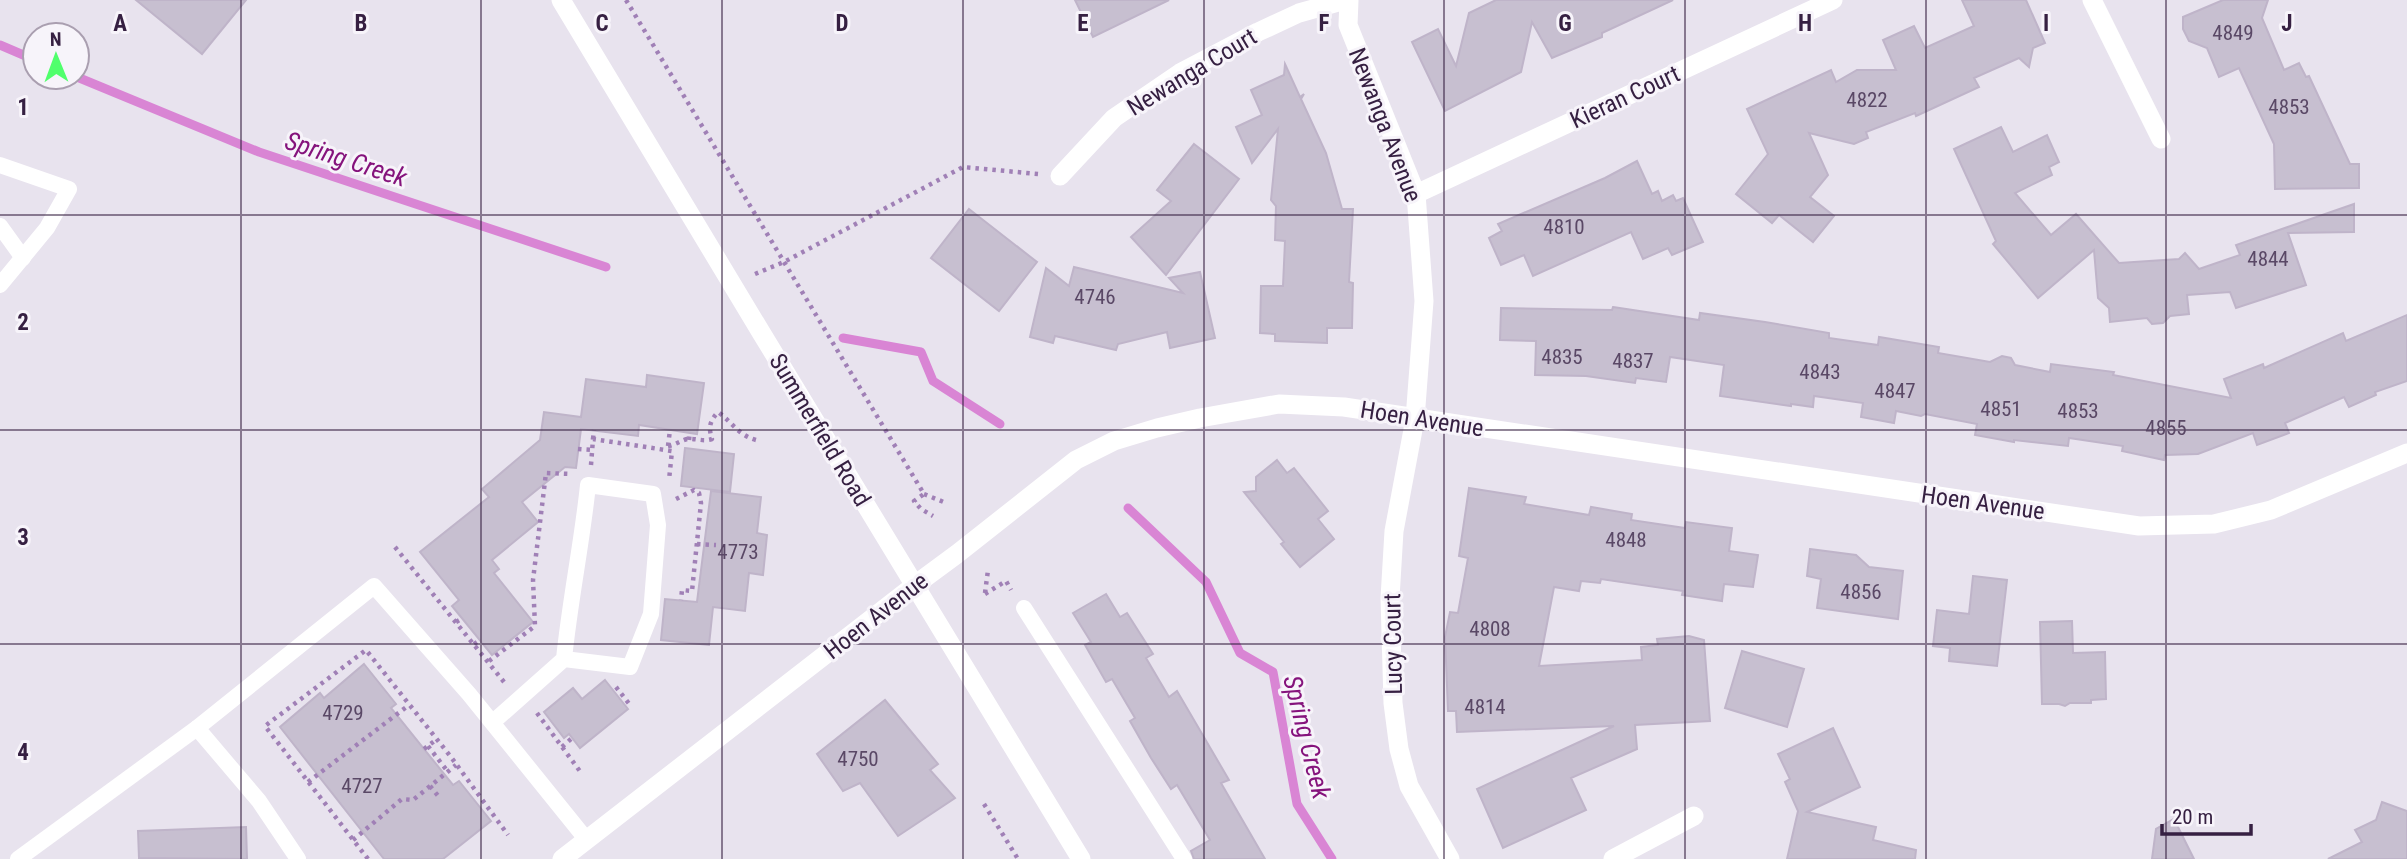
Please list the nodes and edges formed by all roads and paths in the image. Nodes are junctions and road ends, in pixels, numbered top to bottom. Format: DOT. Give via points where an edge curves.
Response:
graph roads {
  1 [pos="561,0"];
  2 [pos="626,0"];
  3 [pos="1347,0"];
  4 [pos="1833,0"];
  5 [pos="2092,0"];
  6 [pos="2161,139"];
  7 [pos="0,165"];
  8 [pos="1060,176"];
  9 [pos="1416,194"];
  10 [pos="0,226"];
  11 [pos="23,258"];
  12 [pos="784,262"];
  13 [pos="0,285"];
  14 [pos="732,285"];
  15 [pos="1415,419"];
  16 [pos="594,430"];
  17 [pos="670,430"];
  18 [pos="690,432"];
  19 [pos="593,439"];
  20 [pos="689,440"];
  21 [pos="756,440"];
  22 [pos="578,449"];
  23 [pos="592,450"];
  24 [pos="2407,453"];
  25 [pos="924,495"];
  26 [pos="946,503"];
  27 [pos="933,516"];
  28 [pos="697,544"];
  29 [pos="716,545"];
  30 [pos="396,547"];
  31 [pos="988,570"];
  32 [pos="915,584"];
  33 [pos="985,594"];
  34 [pos="1024,608"];
  35 [pos="463,618"];
  36 [pos="456,622"];
  37 [pos="480,640"];
  38 [pos="474,644"];
  39 [pos="564,659"];
  40 [pos="505,682"];
  41 [pos="615,685"];
  42 [pos="543,704"];
  43 [pos="409,705"];
  44 [pos="630,705"];
  45 [pos="493,722"];
  46 [pos="197,728"];
  47 [pos="572,738"];
  48 [pos="437,739"];
  49 [pos="562,747"];
  50 [pos="456,765"];
  51 [pos="448,772"];
  52 [pos="582,774"];
  53 [pos="308,782"];
  54 [pos="430,786"];
  55 [pos="439,797"];
  56 [pos="984,804"];
  57 [pos="1694,816"];
  58 [pos="508,835"];
  59 [pos="354,839"];
  60 [pos="586,839"];
  61 [pos="18,859"];
  62 [pos="298,859"];
  63 [pos="369,859"];
  64 [pos="562,859"];
  65 [pos="1017,859"];
  66 [pos="1081,859"];
  67 [pos="1184,859"];
  68 [pos="1450,859"];
  69 [pos="1613,859"];
  1 -- 14 [label="street, Summerfield Road"];
  2 -- 12 [label="path"];
  3 -- 8 [label="street, Newanga Court" via="1299,13 1180,74 1114,118"];
  3 -- 9 [label="street, Newanga Avenue" via="1348,25"];
  4 -- 9 [label="street, Kieran Court"];
  5 -- 6 [label="street"];
  7 -- 11 [label="lane" via="69,189"];
  8 -- 12 [label="path" via="963,167"];
  9 -- 15 [label="street, Newanga Avenue" via="1424,301"];
  10 -- 11 [label="lane"];
  11 -- 13 [label="lane"];
  12 -- 14 [label="path"];
  12 -- 25 [label="path"];
  14 -- 32 [label="street, Summerfield Road"];
  15 -- 24 [label="street, Hoen Avenue" via="2139,526 2214,524 2272,510"];
  15 -- 32 [label="street, Hoen Avenue" via="1344,407 1279,404 1200,418 1114,441 1076,460"];
  15 -- 68 [label="street, Lucy Court" via="1394,531 1394,704 1409,786"];
  16 -- 19 [label="path"];
  17 -- 20 [label="path" via="668,448"];
  18 -- 20 [label="path"];
  20 -- 21 [label="path" via="712,439 710,421 718,412 738,433"];
  22 -- 23 [label="path"];
  25 -- 26 [label="path"];
  25 -- 27 [label="path" via="914,500"];
  28 -- 29 [label="path"];
  30 -- 36 [label="path"];
  31 -- 33 [label="path"];
  32 -- 60 [label="street, Hoen Avenue"];
  32 -- 66 [label="street, Summerfield Road"];
  34 -- 67 [label="lane"];
  35 -- 36 [label="path"];
  36 -- 38 [label="path"];
  37 -- 38 [label="path"];
  38 -- 40 [label="path"];
  39 -- 39 [label="lane" via="630,667 651,614 658,525 653,494 587,485"];
  39 -- 45 [label="lane"];
  41 -- 44 [label="path"];
  42 -- 49 [label="path" via="534,710"];
  43 -- 48 [label="path"];
  43 -- 53 [label="path"];
  43 -- 53 [label="path" via="366,650 265,726"];
  45 -- 46 [label="lane" via="374,586"];
  45 -- 60 [label="lane"];
  46 -- 61 [label="lane"];
  46 -- 62 [label="lane" via="259,801"];
  47 -- 49 [label="path"];
  48 -- 50 [label="path"];
  48 -- 51 [label="path" via="426,748"];
  49 -- 52 [label="path"];
  50 -- 51 [label="path"];
  50 -- 58 [label="path"];
  51 -- 54 [label="path"];
  53 -- 59 [label="path"];
  54 -- 55 [label="path"];
  54 -- 59 [label="path" via="413,800 402,799"];
  56 -- 65 [label="path"];
  57 -- 69 [label="street"];
  59 -- 63 [label="path"];
  60 -- 64 [label="street, Hoen Avenue"];
}
